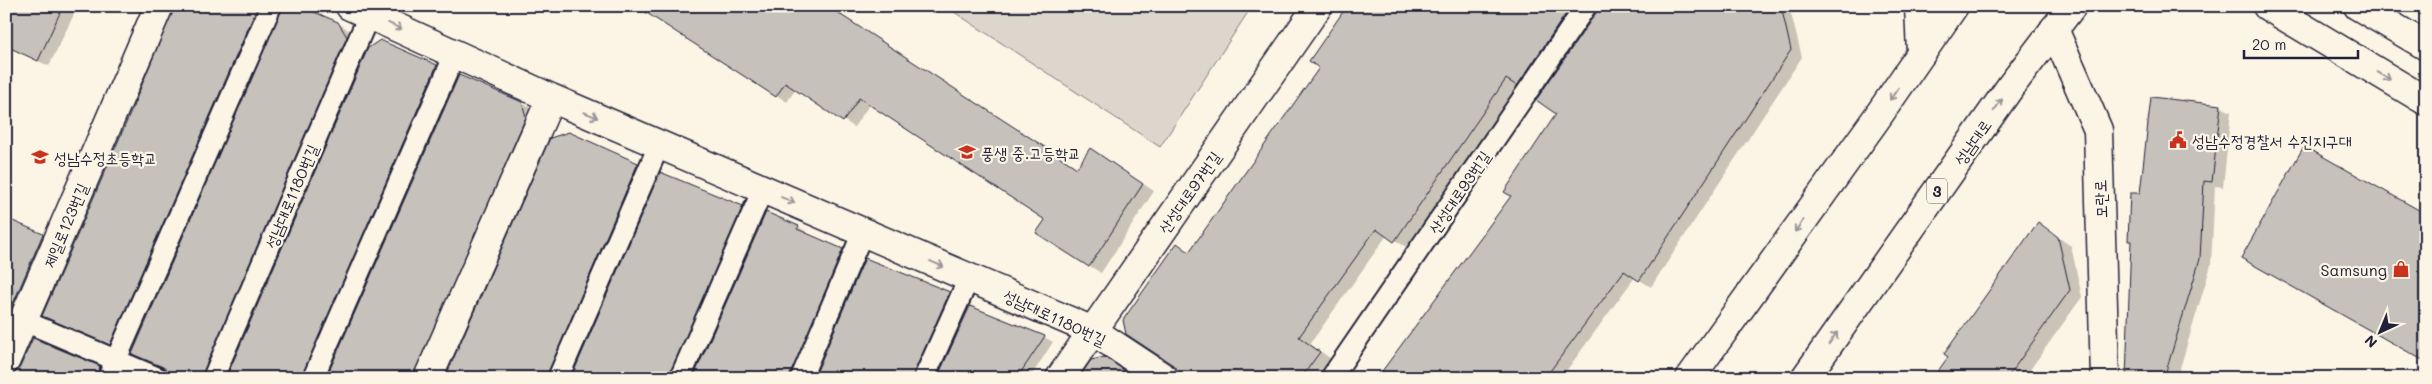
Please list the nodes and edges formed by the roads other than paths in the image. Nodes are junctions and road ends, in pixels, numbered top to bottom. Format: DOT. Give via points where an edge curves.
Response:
graph roads {
  1 [pos="159,6"];
  2 [pos="271,6"];
  3 [pos="1318,6"];
  4 [pos="1586,6"];
  5 [pos="1919,6"];
  6 [pos="1954,6"];
  7 [pos="2072,6"];
  8 [pos="2267,6"];
  9 [pos="2358,6"];
  10 [pos="360,10"];
  11 [pos="2054,29"];
  12 [pos="2426,46"];
  13 [pos="455,54"];
  14 [pos="1921,54"];
  15 [pos="551,98"];
  16 [pos="2426,101"];
  17 [pos="659,145"];
  18 [pos="762,189"];
  19 [pos="863,232"];
  20 [pos="969,278"];
  21 [pos="24,321"];
  22 [pos="1093,331"];
  23 [pos="6,360"];
  24 [pos="112,369"];
  25 [pos="158,378"];
  26 [pos="213,378"];
  27 [pos="313,378"];
  28 [pos="428,378"];
  29 [pos="558,378"];
  30 [pos="680,378"];
  31 [pos="801,378"];
  32 [pos="924,378"];
  33 [pos="1060,378"];
  34 [pos="1164,378"];
  35 [pos="1331,378"];
  36 [pos="1690,378"];
  37 [pos="1805,378"];
  38 [pos="2106,378"];
  1 -- 21 [label="street, 제일로123번길"];
  2 -- 24 [label="lane"];
  3 -- 22 [label="street, 산성대로97번길"];
  4 -- 35 [label="lane, 산성대로93번길"];
  5 -- 14 [label="street"];
  6 -- 14 [label="street"];
  7 -- 11 [label="street, 성남대로 / 3"];
  8 -- 16 [label="street, one-way"];
  9 -- 12 [label="street"];
  10 -- 13 [label="street, 성남대로1180번길, one-way"];
  10 -- 26 [label="lane, 성남대로1180번길"];
  37 -- 11 [label="street, 성남대로 / 3, one-way"];
  11 -- 38 [label="street, 모란로" via="2098,130"];
  13 -- 15 [label="street, 성남대로1180번길"];
  13 -- 27 [label="lane"];
  14 -- 36 [label="street, one-way"];
  15 -- 17 [label="street, 성남대로1180번길, one-way"];
  15 -- 28 [label="street"];
  17 -- 18 [label="street, 성남대로1180번길"];
  17 -- 29 [label="lane"];
  18 -- 19 [label="street, 성남대로1180번길, one-way"];
  18 -- 30 [label="lane"];
  19 -- 20 [label="street, 성남대로1180번길, one-way"];
  19 -- 31 [label="lane"];
  20 -- 22 [label="street, 성남대로1180번길"];
  20 -- 32 [label="lane"];
  21 -- 23 [label="street, 제일로123번길"];
  21 -- 24 [label="lane"];
  22 -- 33 [label="street, 산성대로97번길"];
  22 -- 34 [label="street, 성남대로1180번길"];
  24 -- 25 [label="lane"];
}
